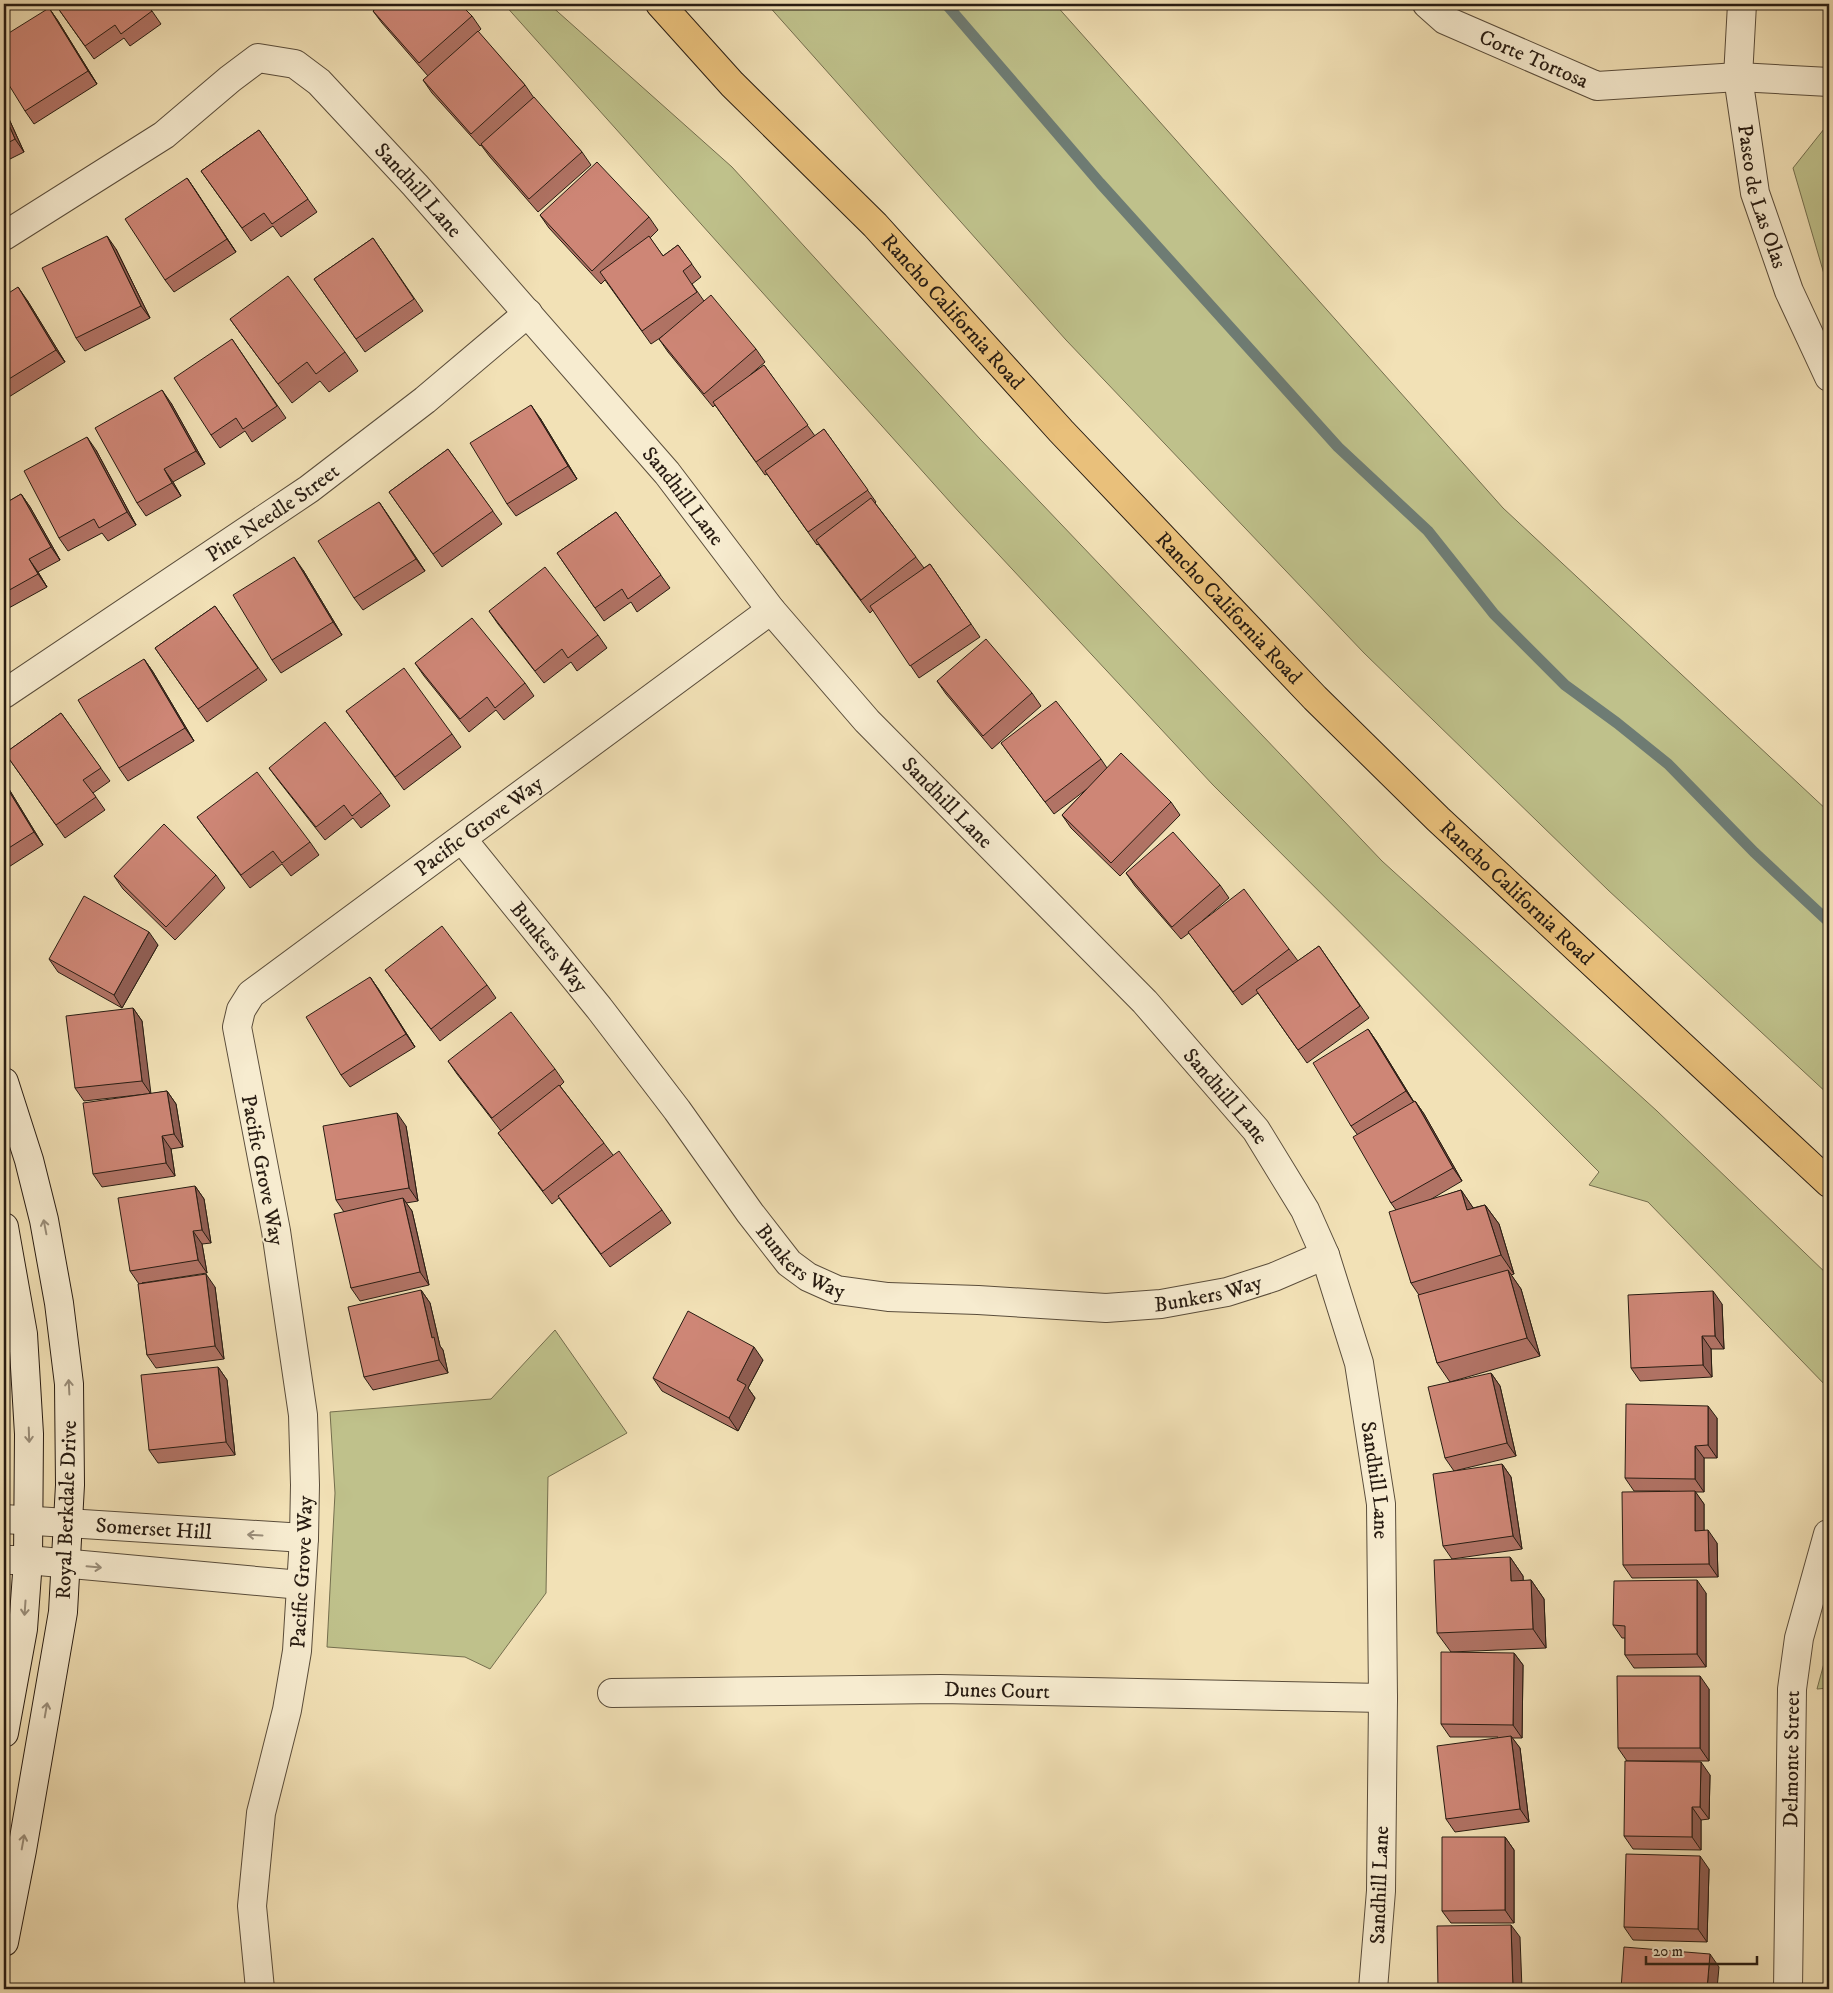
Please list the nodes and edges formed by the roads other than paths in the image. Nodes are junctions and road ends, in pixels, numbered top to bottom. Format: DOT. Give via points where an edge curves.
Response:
graph roads {
  1 [pos="660,4"];
  2 [pos="1427,4"];
  3 [pos="1742,4"];
  4 [pos="1738,77"];
  5 [pos="1829,82"];
  6 [pos="4,236"];
  7 [pos="528,314"];
  8 [pos="1829,377"];
  9 [pos="771,610"];
  10 [pos="4,694"];
  11 [pos="462,839"];
  12 [pos="4,1082"];
  13 [pos="1829,1183"];
  14 [pos="4,1227"];
  15 [pos="1325,1255"];
  16 [pos="16,1519"];
  17 [pos="69,1524"];
  18 [pos="1828,1534"];
  19 [pos="304,1538"];
  20 [pos="16,1560"];
  21 [pos="66,1564"];
  22 [pos="301,1585"];
  23 [pos="612,1693"];
  24 [pos="1383,1698"];
  25 [pos="4,1733"];
  26 [pos="4,1942"];
  27 [pos="260,1989"];
  28 [pos="1374,1989"];
  29 [pos="1788,1989"];
  1 -- 13 [label="main road, Rancho California Road" via="732,84 875,225 1060,431 1315,698 1438,819"];
  2 -- 4 [label="street, Corte Tortosa" via="1445,20 1597,86"];
  3 -- 4 [label="street, Paseo de Las Olas"];
  4 -- 5 [label="street, Corte Tortosa"];
  4 -- 8 [label="street, Paseo de Las Olas" via="1755,194 1789,290"];
  6 -- 7 [label="street, Sandhill Lane" via="164,135 258,58 274,60 295,64 319,82"];
  7 -- 9 [label="street, Sandhill Lane" via="667,473"];
  7 -- 10 [label="street, Pine Needle Street" via="425,400 309,489"];
  9 -- 11 [label="street, Pacific Grove Way"];
  9 -- 15 [label="street, Sandhill Lane" via="867,721 1145,1002 1256,1130 1304,1210"];
  11 -- 15 [label="street, Bunkers Way" via="647,1071 789,1263 808,1277 837,1290 888,1296 1106,1308 1161,1304 1227,1292 1274,1278"];
  11 -- 19 [label="street, Pacific Grove Way" via="251,994 241,1010 237,1028 276,1231 302,1415"];
  17 -- 12 [label="street, Royal Berkdale Drive, one-way" via="70,1384 59,1303 44,1220"];
  14 -- 16 [label="street, Royal Berkdale Drive, one-way" via="23,1334 29,1434"];
  15 -- 24 [label="street, Sandhill Lane" via="1359,1363 1381,1504"];
  16 -- 17 [label="street, Somerset Hill"];
  16 -- 20 [label="street, Royal Berkdale Drive"];
  19 -- 17 [label="street, Somerset Hill, one-way"];
  17 -- 21 [label="street, Royal Berkdale Drive"];
  18 -- 29 [label="street, Delmonte Street" via="1799,1638 1792,1690"];
  19 -- 22 [label="street, Pacific Grove Way"];
  20 -- 21 [label="street, Somerset Hill"];
  20 -- 25 [label="street, Royal Berkdale Drive, one-way" via="23,1629"];
  21 -- 22 [label="street, Somerset Hill, one-way"];
  26 -- 21 [label="street, Royal Berkdale Drive, one-way" via="63,1612"];
  22 -- 27 [label="street, Pacific Grove Way" via="297,1652 289,1701 261,1813 252,1906"];
  23 -- 24 [label="street, Dunes Court" via="940,1689"];
  24 -- 28 [label="street, Sandhill Lane" via="1381,1891"];
}
